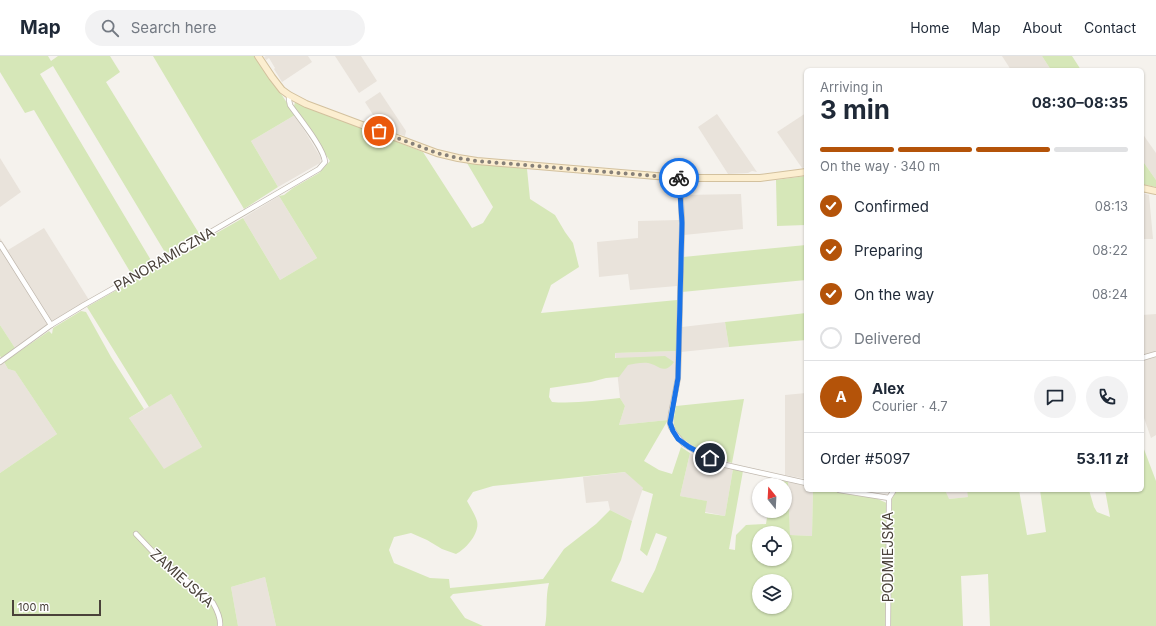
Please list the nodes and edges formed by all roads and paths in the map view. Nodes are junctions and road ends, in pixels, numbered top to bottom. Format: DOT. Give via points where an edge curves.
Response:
graph roads {
  1 [pos="259,56"];
  2 [pos="289,95"];
  3 [pos="804,172"];
  4 [pos="680,178"];
  5 [pos="1144,188"];
  6 [pos="1156,191"];
  7 [pos="0,244"];
  8 [pos="51,324"];
  9 [pos="1156,354"];
  10 [pos="1144,357"];
  11 [pos="0,362"];
  12 [pos="804,483"];
  13 [pos="852,492"];
  14 [pos="893,492"];
  15 [pos="889,498"];
  16 [pos="136,534"];
  17 [pos="220,626"];
  18 [pos="888,626"];
  1 -- 2 [label="street" via="277,84"];
  2 -- 4 [label="street" via="306,104 437,153 458,158"];
  2 -- 8 [label="street, PANORAMICZNA" via="290,105 324,157 325,162 319,169"];
  3 -- 4 [label="street" via="760,178"];
  4 -- 12 [label="street" via="682,223 678,378 671,428 684,444 721,464"];
  5 -- 6 [label="street"];
  7 -- 8 [label="street"];
  8 -- 11 [label="street, PANORAMICZNA"];
  9 -- 10 [label="street"];
  13 -- 15 [label="street"];
  14 -- 15 [label="street, PODMIEJSKA"];
  15 -- 18 [label="street, PODMIEJSKA"];
  16 -- 17 [label="street, ZAMIEJSKA" via="154,553 213,603 221,622"];
}
